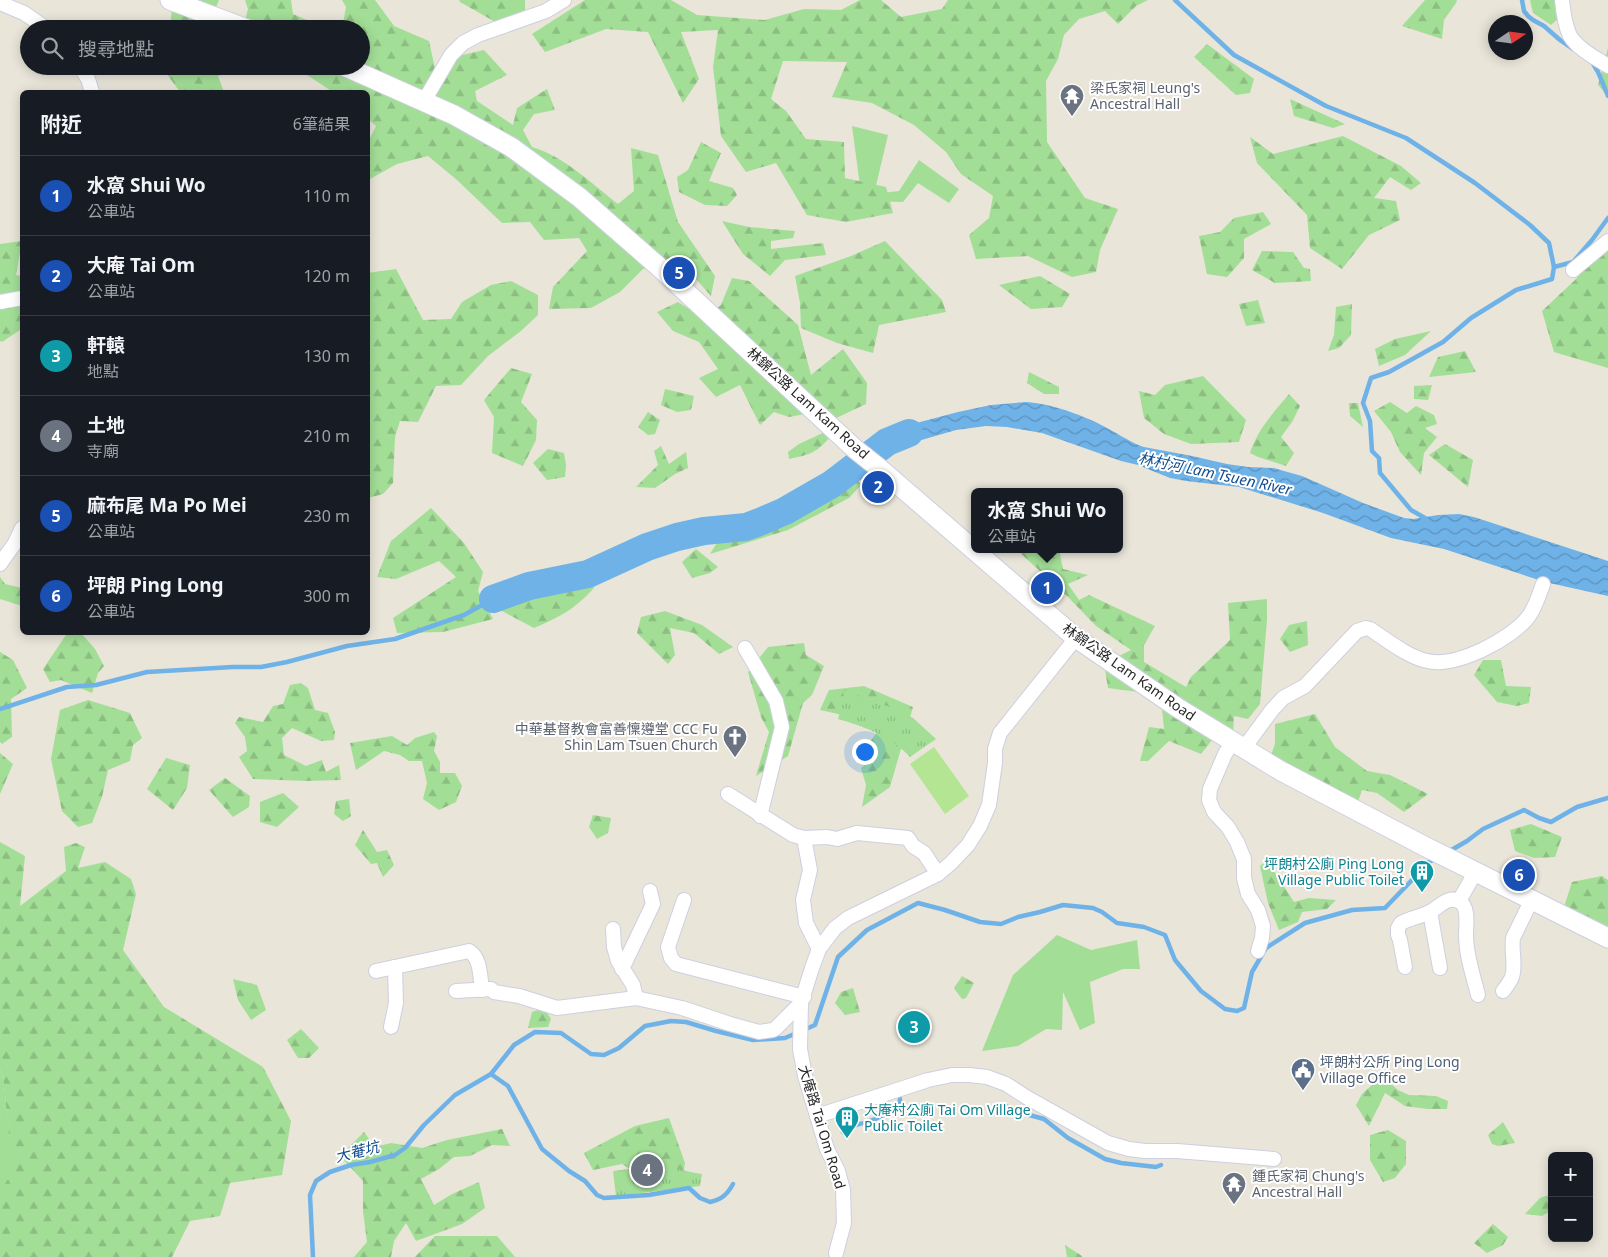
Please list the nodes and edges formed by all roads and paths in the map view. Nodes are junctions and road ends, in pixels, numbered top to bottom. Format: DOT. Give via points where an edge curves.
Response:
graph roads {
  1 [pos="170,0"];
  2 [pos="564,0"];
  3 [pos="1562,0"];
  4 [pos="0,3"];
  5 [pos="34,20"];
  6 [pos="223,20"];
  7 [pos="1608,66"];
  8 [pos="86,75"];
  9 [pos="365,75"];
  10 [pos="91,90"];
  11 [pos="424,101"];
  12 [pos="1608,241"];
  13 [pos="1574,270"];
  14 [pos="20,298"];
  15 [pos="0,302"];
  16 [pos="20,532"];
  17 [pos="971,547"];
  18 [pos="978,553"];
  19 [pos="0,564"];
  20 [pos="1543,584"];
  21 [pos="1076,638"];
  22 [pos="745,648"];
  23 [pos="1238,745"];
  24 [pos="728,794"];
  25 [pos="760,816"];
  26 [pos="804,838"];
  27 [pos="1468,867"];
  28 [pos="938,874"];
  29 [pos="650,891"];
  30 [pos="1532,899"];
  31 [pos="684,900"];
  32 [pos="1459,901"];
  33 [pos="1430,912"];
  34 [pos="613,929"];
  35 [pos="1608,938"];
  36 [pos="819,949"];
  37 [pos="1258,950"];
  38 [pos="395,967"];
  39 [pos="1405,967"];
  40 [pos="1440,968"];
  41 [pos="622,969"];
  42 [pos="376,971"];
  43 [pos="482,990"];
  44 [pos="456,991"];
  45 [pos="1503,991"];
  46 [pos="1478,995"];
  47 [pos="636,998"];
  48 [pos="802,1000"];
  49 [pos="391,1027"];
  50 [pos="817,1116"];
  51 [pos="1274,1159"];
  52 [pos="836,1253"];
  1 -- 6 [label="main road"];
  2 -- 11 [label="street" via="546,11 463,43 451,55"];
  3 -- 7 [label="street" via="1570,36"];
  4 -- 5 [label="street"];
  8 -- 10 [label="street"];
  9 -- 11 [label="main road, 林錦公路 Lam Kam Road"];
  11 -- 17 [label="main road, 林錦公路 Lam Kam Road" via="511,147 583,200 855,448"];
  12 -- 13 [label="street"];
  14 -- 15 [label="street"];
  16 -- 19 [label="street"];
  18 -- 21 [label="main road, 林錦公路 Lam Kam Road"];
  20 -- 23 [label="street" via="1530,615 1522,624 1494,644 1463,657 1430,662 1413,656 1370,629 1357,631 1305,686 1283,698"];
  21 -- 23 [label="main road, 林錦公路 Lam Kam Road"];
  21 -- 28 [label="street, 大庵路 Tai Om Road" via="1000,733 995,749 989,805 980,826 968,845"];
  22 -- 25 [label="street" via="776,701 782,727"];
  23 -- 27 [label="main road, 林錦公路 Lam Kam Road" via="1281,771"];
  23 -- 37 [label="street" via="1221,763 1209,800 1237,842 1244,859 1248,894 1263,926"];
  24 -- 25 [label="street"];
  25 -- 26 [label="street"];
  26 -- 28 [label="street" via="837,839 857,832 908,838 924,853"];
  26 -- 36 [label="street" via="810,870 803,900 806,923"];
  27 -- 30 [label="main road, 林錦公路 Lam Kam Road"];
  27 -- 32 [label="street"];
  28 -- 36 [label="street, 大庵路 Tai Om Road" via="848,918 835,928"];
  29 -- 41 [label="street" via="653,904"];
  30 -- 35 [label="main road, 林錦公路 Lam Kam Road"];
  30 -- 45 [label="street" via="1513,938 1512,976"];
  31 -- 48 [label="street" via="668,947 670,958 676,964"];
  32 -- 33 [label="street" via="1444,902"];
  32 -- 46 [label="street" via="1465,910 1466,940"];
  33 -- 39 [label="street" via="1406,920 1398,928"];
  33 -- 40 [label="street"];
  34 -- 41 [label="street" via="614,947"];
  36 -- 48 [label="street, 大庵路 Tai Om Road"];
  38 -- 42 [label="street"];
  38 -- 43 [label="street" via="469,951 478,960"];
  38 -- 49 [label="street" via="396,1003"];
  41 -- 47 [label="street" via="633,985"];
  43 -- 44 [label="street"];
  43 -- 47 [label="street" via="491,989 557,1008"];
  47 -- 48 [label="street" via="682,1008 759,1032 776,1028"];
  48 -- 50 [label="street, 大庵路 Tai Om Road" via="800,1050"];
  50 -- 51 [label="street" via="928,1080 969,1075 1006,1084 1108,1143 1129,1149"];
  50 -- 52 [label="street, 大庵路 Tai Om Road" via="843,1190 844,1222"];
}
